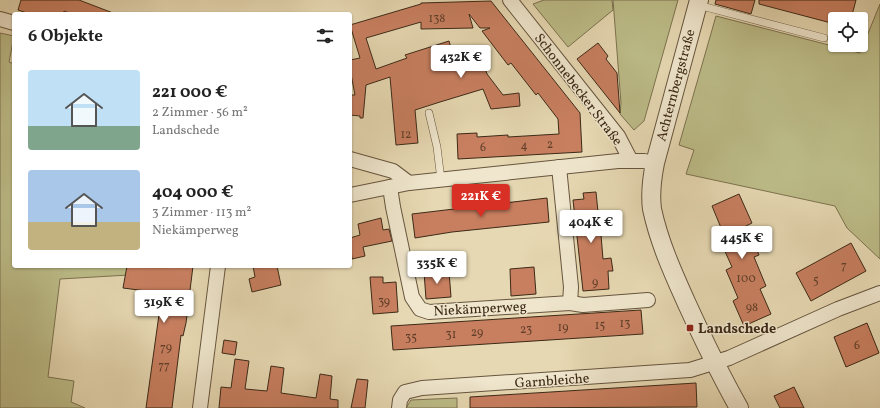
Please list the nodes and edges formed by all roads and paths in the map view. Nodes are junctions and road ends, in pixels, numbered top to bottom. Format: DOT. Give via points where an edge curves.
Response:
graph roads {
  1 [pos="510,0"];
  2 [pos="698,2"];
  3 [pos="0,19"];
  4 [pos="12,22"];
  5 [pos="824,38"];
  6 [pos="430,113"];
  7 [pos="631,160"];
  8 [pos="352,161"];
  9 [pos="654,166"];
  10 [pos="559,167"];
  11 [pos="441,180"];
  12 [pos="409,183"];
  13 [pos="390,187"];
  14 [pos="352,195"];
  15 [pos="218,268"];
  16 [pos="880,293"];
  17 [pos="648,300"];
  18 [pos="570,304"];
  19 [pos="715,362"];
  20 [pos="200,408"];
  21 [pos="399,408"];
  22 [pos="739,408"];
  1 -- 7 [label="street, Schonnebecker Straße" via="618,136"];
  2 -- 5 [label="lane"];
  2 -- 9 [label="street, Achternbergstraße"];
  3 -- 4 [label="street"];
  6 -- 11 [label="lane"];
  7 -- 9 [label="street, Schonnebecker Straße"];
  7 -- 10 [label="street"];
  8 -- 12 [label="street" via="393,172"];
  9 -- 19 [label="street, Achternbergstraße" via="652,208 663,247"];
  10 -- 11 [label="street"];
  10 -- 18 [label="street" via="571,287"];
  11 -- 12 [label="street"];
  12 -- 13 [label="street"];
  13 -- 14 [label="street"];
  13 -- 18 [label="street, Niekämperweg" via="412,298 420,309 429,312"];
  15 -- 20 [label="street"];
  16 -- 19 [label="street" via="730,358"];
  17 -- 18 [label="street, Niekämperweg"];
  19 -- 21 [label="street, Garnbleiche" via="690,370 422,388 405,392"];
  19 -- 22 [label="street, Achternbergstraße"];
}
